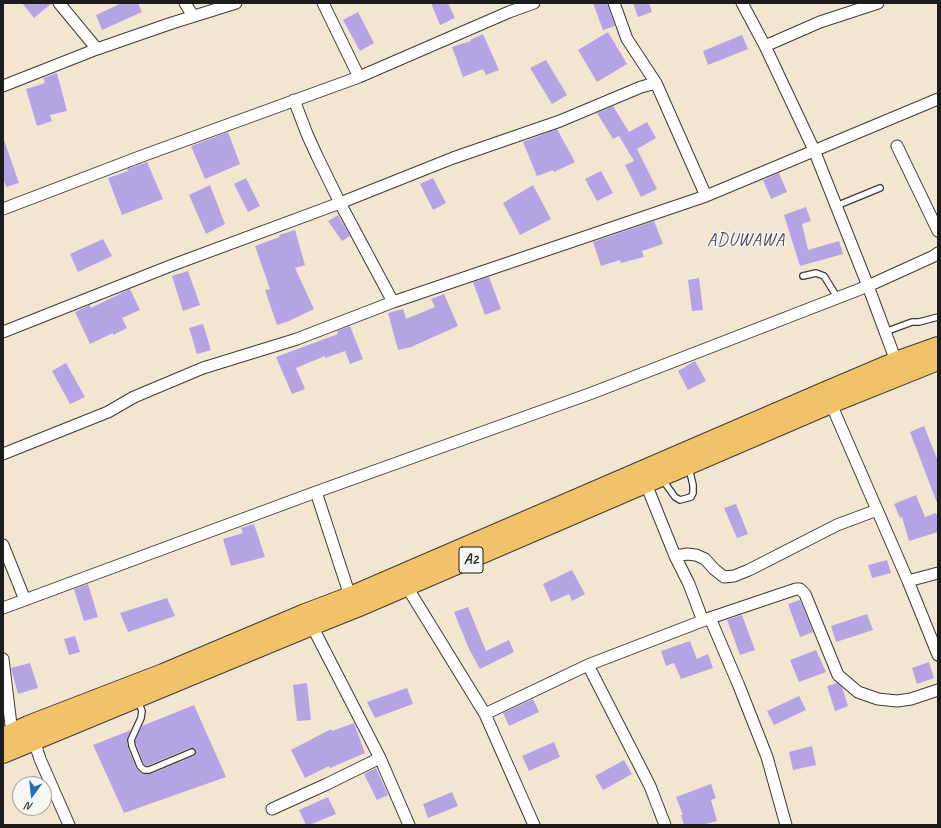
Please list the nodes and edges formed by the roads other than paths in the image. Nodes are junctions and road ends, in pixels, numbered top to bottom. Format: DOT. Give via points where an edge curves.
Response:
graph roads {
  1 [pos="59,3"];
  2 [pos="185,3"];
  3 [pos="236,3"];
  4 [pos="323,3"];
  5 [pos="534,3"];
  6 [pos="614,3"];
  7 [pos="742,3"];
  8 [pos="878,3"];
  9 [pos="193,16"];
  10 [pos="765,46"];
  11 [pos="97,49"];
  12 [pos="359,77"];
  13 [pos="656,83"];
  14 [pos="3,86"];
  15 [pos="938,99"];
  16 [pos="294,100"];
  17 [pos="897,146"];
  18 [pos="814,150"];
  19 [pos="880,188"];
  20 [pos="706,196"];
  21 [pos="340,203"];
  22 [pos="836,206"];
  23 [pos="3,209"];
  24 [pos="938,231"];
  25 [pos="938,253"];
  26 [pos="803,276"];
  27 [pos="868,286"];
  28 [pos="837,297"];
  29 [pos="393,302"];
  30 [pos="938,317"];
  31 [pos="3,332"];
  32 [pos="885,332"];
  33 [pos="938,346"];
  34 [pos="896,361"];
  35 [pos="938,361"];
  36 [pos="831,404"];
  37 [pos="3,454"];
  38 [pos="688,466"];
  39 [pos="653,481"];
  40 [pos="316,492"];
  41 [pos="877,510"];
  42 [pos="3,545"];
  43 [pos="675,556"];
  44 [pos="938,573"];
  45 [pos="908,581"];
  46 [pos="408,587"];
  47 [pos="350,596"];
  48 [pos="25,600"];
  49 [pos="3,608"];
  50 [pos="706,620"];
  51 [pos="312,626"];
  52 [pos="938,655"];
  53 [pos="3,659"];
  54 [pos="588,665"];
  55 [pos="938,690"];
  56 [pos="137,699"];
  57 [pos="485,714"];
  58 [pos="28,724"];
  59 [pos="8,735"];
  60 [pos="34,742"];
  61 [pos="192,752"];
  62 [pos="3,754"];
  63 [pos="380,758"];
  64 [pos="272,808"];
  65 [pos="69,825"];
  66 [pos="408,825"];
  67 [pos="534,825"];
  68 [pos="665,825"];
  69 [pos="786,825"];
  1 -- 11 [label="street"];
  2 -- 9 [label="street"];
  3 -- 9 [label="street"];
  4 -- 12 [label="street"];
  5 -- 12 [label="street"];
  6 -- 13 [label="street" via="627,38"];
  7 -- 10 [label="street"];
  8 -- 10 [label="street" via="820,22"];
  9 -- 11 [label="street"];
  10 -- 18 [label="street"];
  11 -- 14 [label="street"];
  12 -- 16 [label="street"];
  13 -- 20 [label="street"];
  13 -- 21 [label="street" via="560,122 453,158"];
  15 -- 18 [label="street"];
  16 -- 21 [label="street"];
  16 -- 23 [label="street"];
  17 -- 24 [label="street"];
  18 -- 20 [label="street"];
  18 -- 22 [label="street"];
  19 -- 22 [label="lane"];
  20 -- 29 [label="street"];
  21 -- 29 [label="street"];
  21 -- 31 [label="street"];
  22 -- 27 [label="street"];
  25 -- 27 [label="street"];
  26 -- 28 [label="lane" via="816,273 824,276"];
  27 -- 28 [label="street"];
  27 -- 32 [label="street"];
  28 -- 40 [label="street" via="592,393"];
  29 -- 37 [label="street" via="297,339 204,368 134,397 108,412"];
  30 -- 32 [label="lane" via="912,322"];
  32 -- 34 [label="street"];
  33 -- 34 [label="highway, A2"];
  34 -- 47 [label="highway, A2"];
  35 -- 36 [label="highway, A2"];
  36 -- 38 [label="highway, A2"];
  36 -- 41 [label="street"];
  38 -- 39 [label="highway, A2"];
  38 -- 39 [label="lane" via="693,493 691,497 680,500"];
  39 -- 43 [label="street"];
  39 -- 46 [label="highway, A2"];
  40 -- 47 [label="street"];
  40 -- 48 [label="street"];
  41 -- 43 [label="street" via="837,525 734,576 724,577 705,559 696,555"];
  41 -- 45 [label="street"];
  42 -- 48 [label="street"];
  43 -- 50 [label="street"];
  44 -- 45 [label="street"];
  45 -- 52 [label="street"];
  46 -- 51 [label="highway, A2"];
  46 -- 57 [label="street"];
  47 -- 58 [label="highway, A2"];
  48 -- 49 [label="street"];
  50 -- 54 [label="street"];
  50 -- 55 [label="street" via="800,589 805,594 838,675 858,692 878,699 897,701"];
  50 -- 69 [label="street" via="739,686 767,757"];
  51 -- 56 [label="highway, A2"];
  51 -- 63 [label="street"];
  53 -- 59 [label="street"];
  54 -- 57 [label="street"];
  54 -- 68 [label="street" via="650,786"];
  56 -- 60 [label="highway, A2"];
  56 -- 61 [label="lane" via="142,711 141,718 131,740 140,766 144,770"];
  57 -- 67 [label="street"];
  58 -- 59 [label="highway, A2"];
  58 -- 60 [label="street"];
  60 -- 62 [label="highway, A2"];
  60 -- 65 [label="street"];
  63 -- 64 [label="street"];
  63 -- 66 [label="street"];
}
